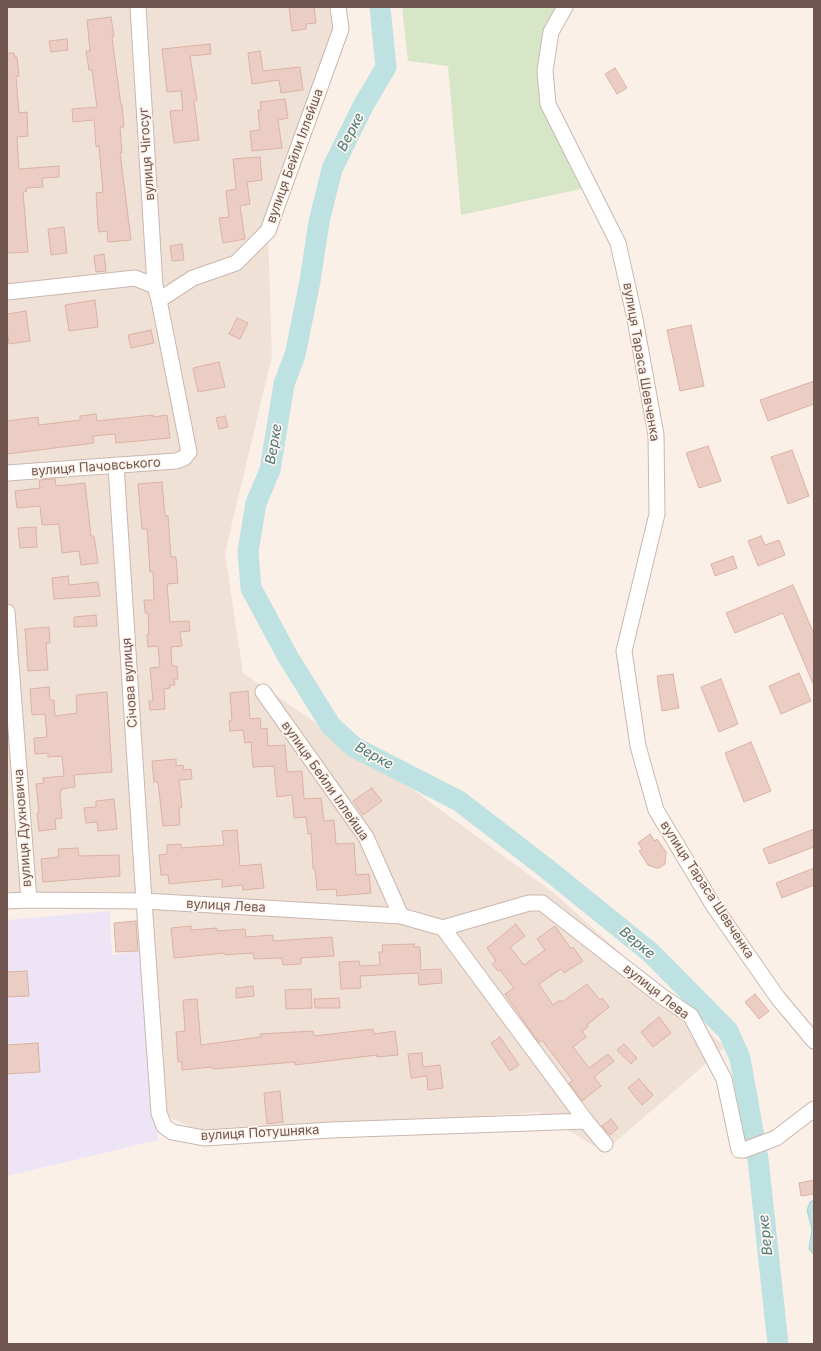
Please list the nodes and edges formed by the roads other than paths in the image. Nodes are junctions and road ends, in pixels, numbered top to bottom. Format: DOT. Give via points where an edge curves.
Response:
graph roads {
  1 [pos="138,7"];
  2 [pos="338,7"];
  3 [pos="565,7"];
  4 [pos="7,292"];
  5 [pos="157,293"];
  6 [pos="116,465"];
  7 [pos="7,473"];
  8 [pos="7,612"];
  9 [pos="263,692"];
  10 [pos="29,900"];
  11 [pos="7,901"];
  12 [pos="144,901"];
  13 [pos="401,916"];
  14 [pos="443,928"];
  15 [pos="814,1041"];
  16 [pos="814,1109"];
  17 [pos="586,1121"];
  18 [pos="605,1144"];
  1 -- 5 [label="street, вулиця Чігосуг"];
  2 -- 5 [label="street, вулиця Бейли Іллейша" via="341,29 268,231 236,263"];
  3 -- 15 [label="street, вулиця Тараса Шевченка" via="551,32 545,71 548,104 618,243 656,435 657,514 624,651 638,746 656,810 713,905 778,998"];
  4 -- 5 [label="street" via="135,278"];
  5 -- 6 [label="street, вулиця Пачовського" via="189,452 184,458 176,461"];
  6 -- 7 [label="street, вулиця Пачовського"];
  6 -- 12 [label="street, Січова вулиця"];
  8 -- 10 [label="street, вулиця Духновича"];
  9 -- 13 [label="street, вулиця Бейли Іллейша" via="366,837"];
  10 -- 11 [label="street, вулиця Лева"];
  10 -- 12 [label="street, вулиця Лева"];
  12 -- 13 [label="street, вулиця Лева"];
  12 -- 17 [label="street, вулиця Потушняка" via="159,1113 164,1126 172,1132 204,1138 331,1130"];
  13 -- 14 [label="street, вулиця Лева"];
  14 -- 16 [label="street, вулиця Лева" via="529,903 542,903 691,1016 724,1079 739,1150 776,1138"];
  14 -- 17 [label="street"];
  17 -- 18 [label="street"];
}
